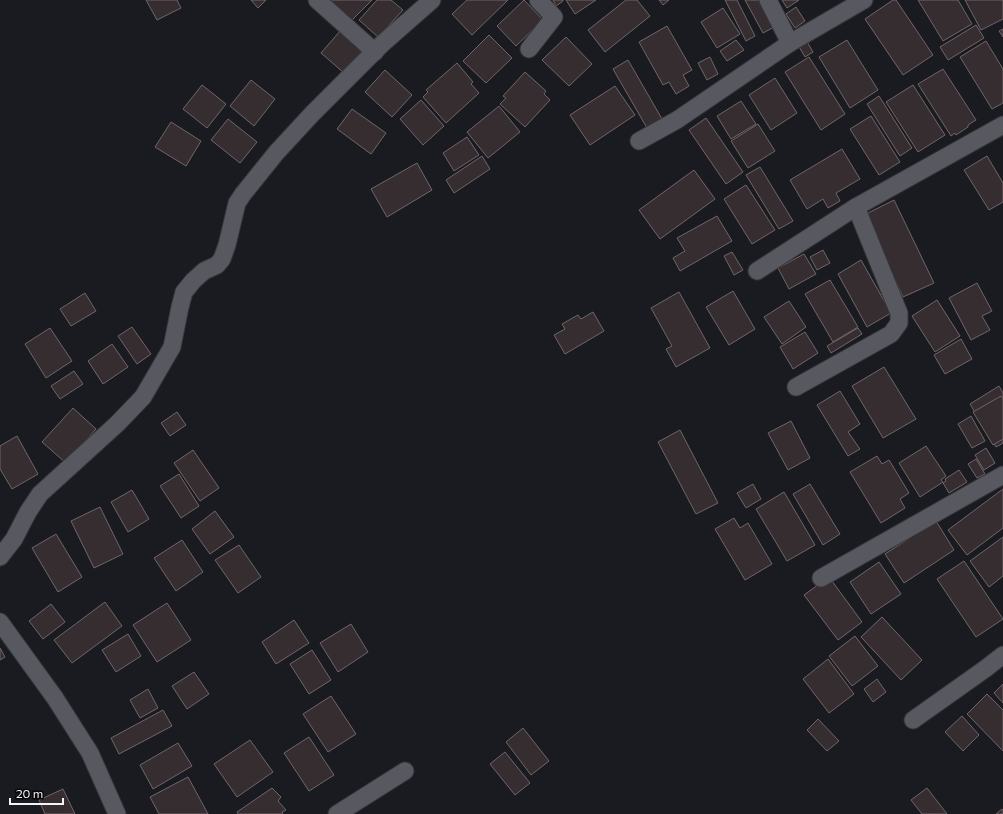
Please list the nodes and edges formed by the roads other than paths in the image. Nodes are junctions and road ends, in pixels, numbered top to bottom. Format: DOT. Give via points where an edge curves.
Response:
graph roads {
  1 [pos="317,0"];
  2 [pos="432,0"];
  3 [pos="538,0"];
  4 [pos="768,0"];
  5 [pos="864,0"];
  6 [pos="790,43"];
  7 [pos="530,49"];
  8 [pos="375,52"];
  9 [pos="1003,126"];
  10 [pos="639,141"];
  11 [pos="856,208"];
  12 [pos="757,272"];
  13 [pos="796,387"];
  14 [pos="1003,475"];
  15 [pos="0,557"];
  16 [pos="821,578"];
  17 [pos="0,622"];
  18 [pos="1003,655"];
  19 [pos="913,720"];
  20 [pos="405,771"];
  21 [pos="117,814"];
  22 [pos="337,814"];
  1 -- 8 [label="street"];
  2 -- 8 [label="street"];
  3 -- 7 [label="street" via="554,17"];
  4 -- 6 [label="street"];
  5 -- 6 [label="street"];
  6 -- 10 [label="street" via="677,120"];
  8 -- 15 [label="street" via="312,114 243,194 237,203 222,259 217,265 204,271 184,292 172,347 143,397 40,494 14,539"];
  9 -- 11 [label="street"];
  11 -- 12 [label="street"];
  11 -- 13 [label="street" via="899,313 899,323 891,334"];
  14 -- 16 [label="street"];
  17 -- 21 [label="street" via="55,698 90,753"];
  18 -- 19 [label="street"];
  20 -- 22 [label="street"];
}
